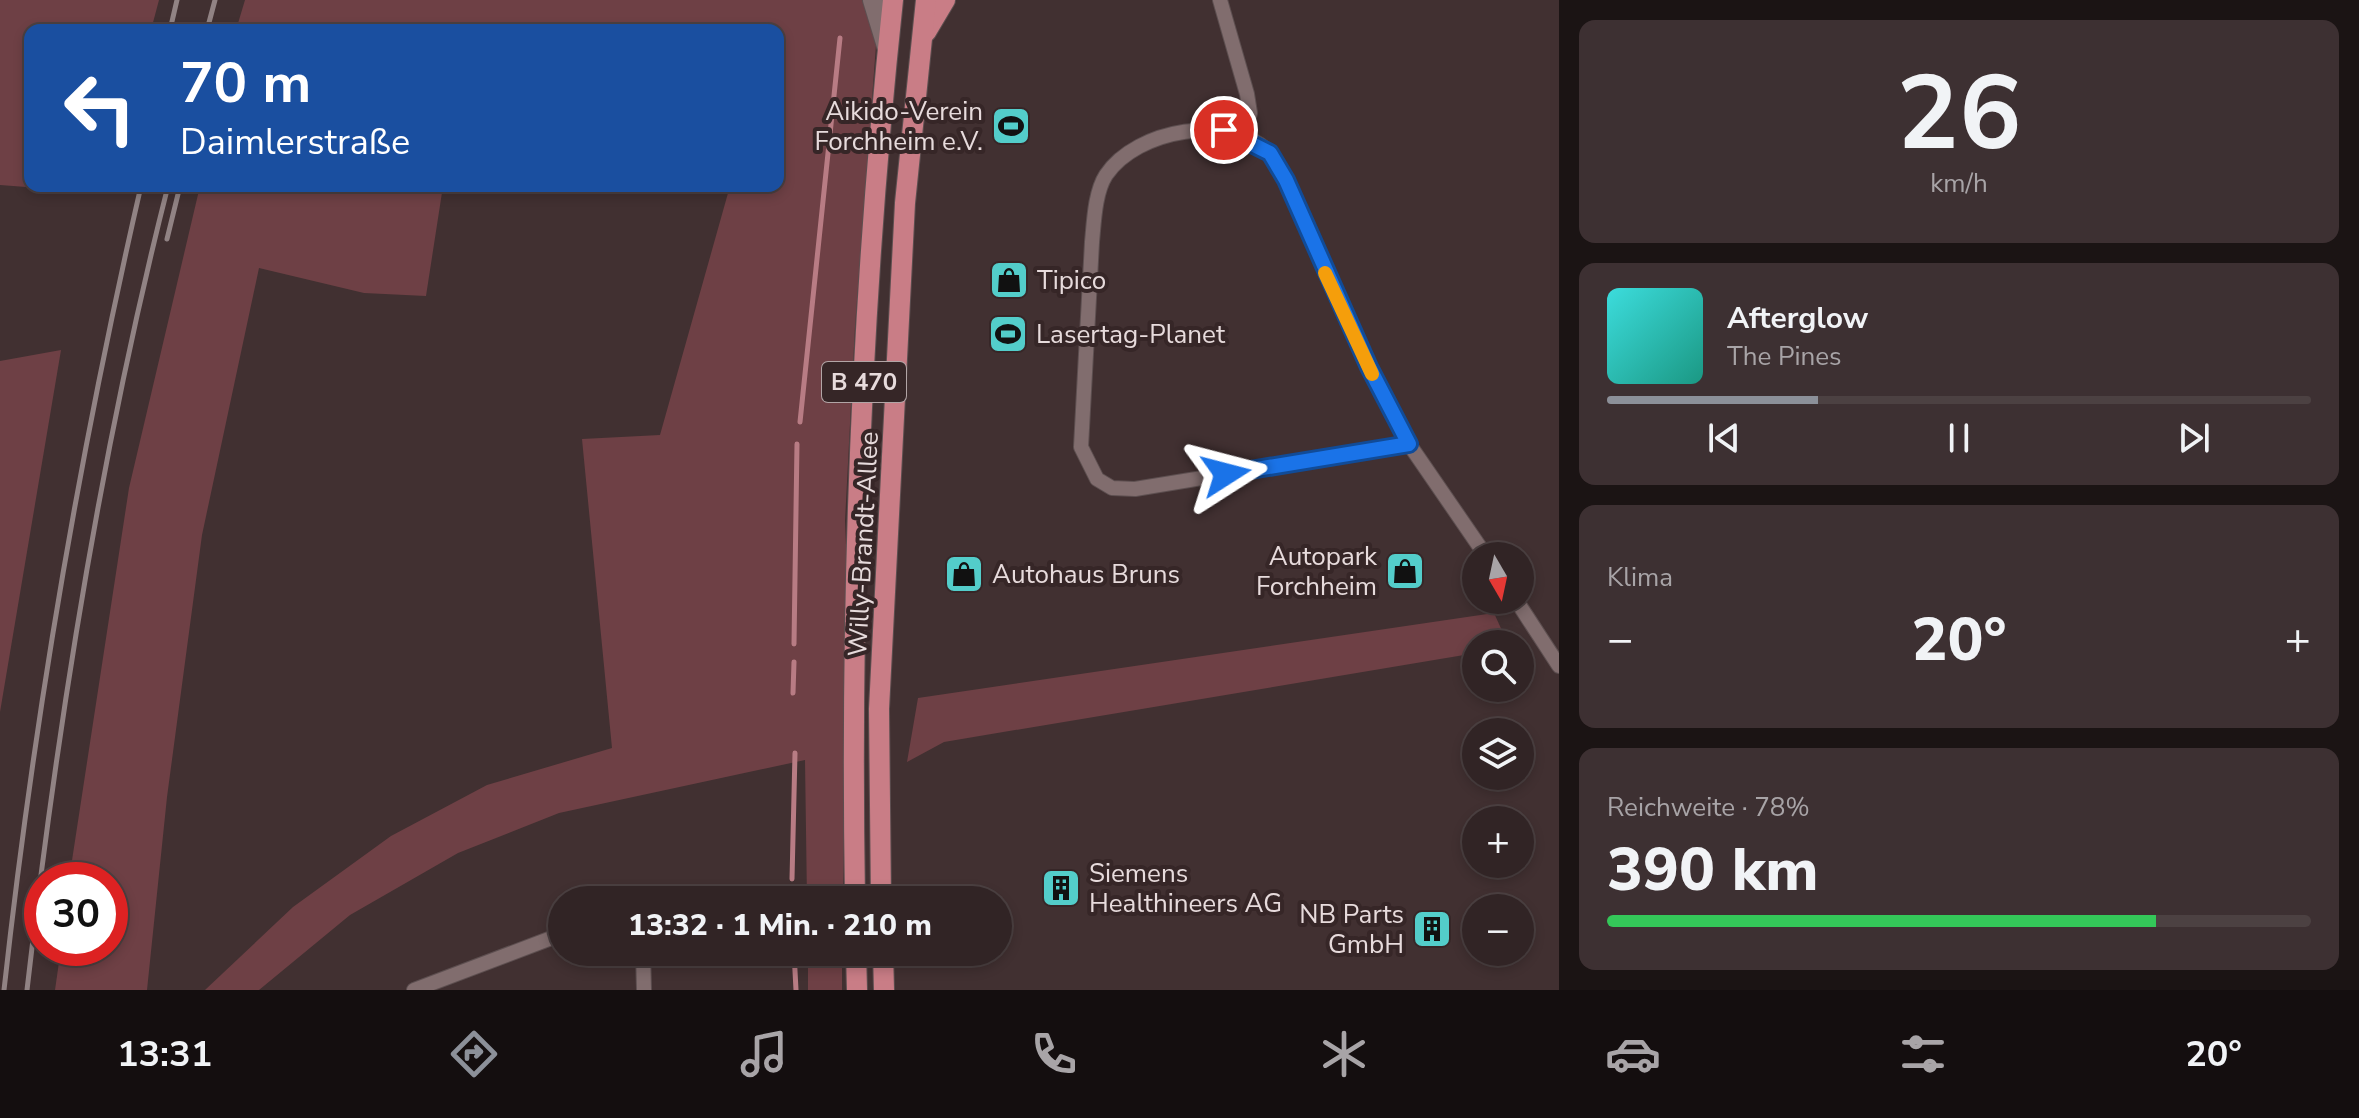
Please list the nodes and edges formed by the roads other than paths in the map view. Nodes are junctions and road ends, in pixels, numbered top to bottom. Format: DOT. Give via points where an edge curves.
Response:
graph roads {
  1 [pos="873,0"];
  2 [pos="893,0"];
  3 [pos="926,0"];
  4 [pos="945,0"];
  5 [pos="1220,0"];
  6 [pos="921,43"];
  7 [pos="888,51"];
  8 [pos="1244,137"];
  9 [pos="1409,444"];
  10 [pos="1476,542"];
  11 [pos="1525,614"];
  12 [pos="1559,666"];
  13 [pos="855,886"];
  14 [pos="881,886"];
  15 [pos="548,937"];
  16 [pos="643,966"];
  17 [pos="856,966"];
  18 [pos="883,966"];
  19 [pos="414,990"];
  20 [pos="644,990"];
  21 [pos="857,990"];
  22 [pos="884,990"];
  1 -- 7 [label="main road"];
  2 -- 7 [label="main road, Willy-Brandt-Allee / B 470"];
  3 -- 6 [label="main road, Willy-Brandt-Allee / B 470"];
  4 -- 6 [label="main road"];
  5 -- 8 [label="street" via="1247,94 1250,113"];
  6 -- 14 [label="main road, Willy-Brandt-Allee / B 470" via="905,203 879,709"];
  7 -- 13 [label="main road, Willy-Brandt-Allee / B 470" via="862,414 854,674"];
  8 -- 9 [label="street" via="1270,153 1286,180 1362,354"];
  8 -- 9 [label="street" via="1224,130 1174,135 1126,156 1105,176 1095,211 1087,301 1081,447 1087,466 1112,488 1135,489"];
  9 -- 10 [label="street"];
  11 -- 12 [label="street"];
  15 -- 19 [label="street"];
  16 -- 20 [label="street"];
  17 -- 21 [label="main road"];
  18 -- 22 [label="main road"];
}
